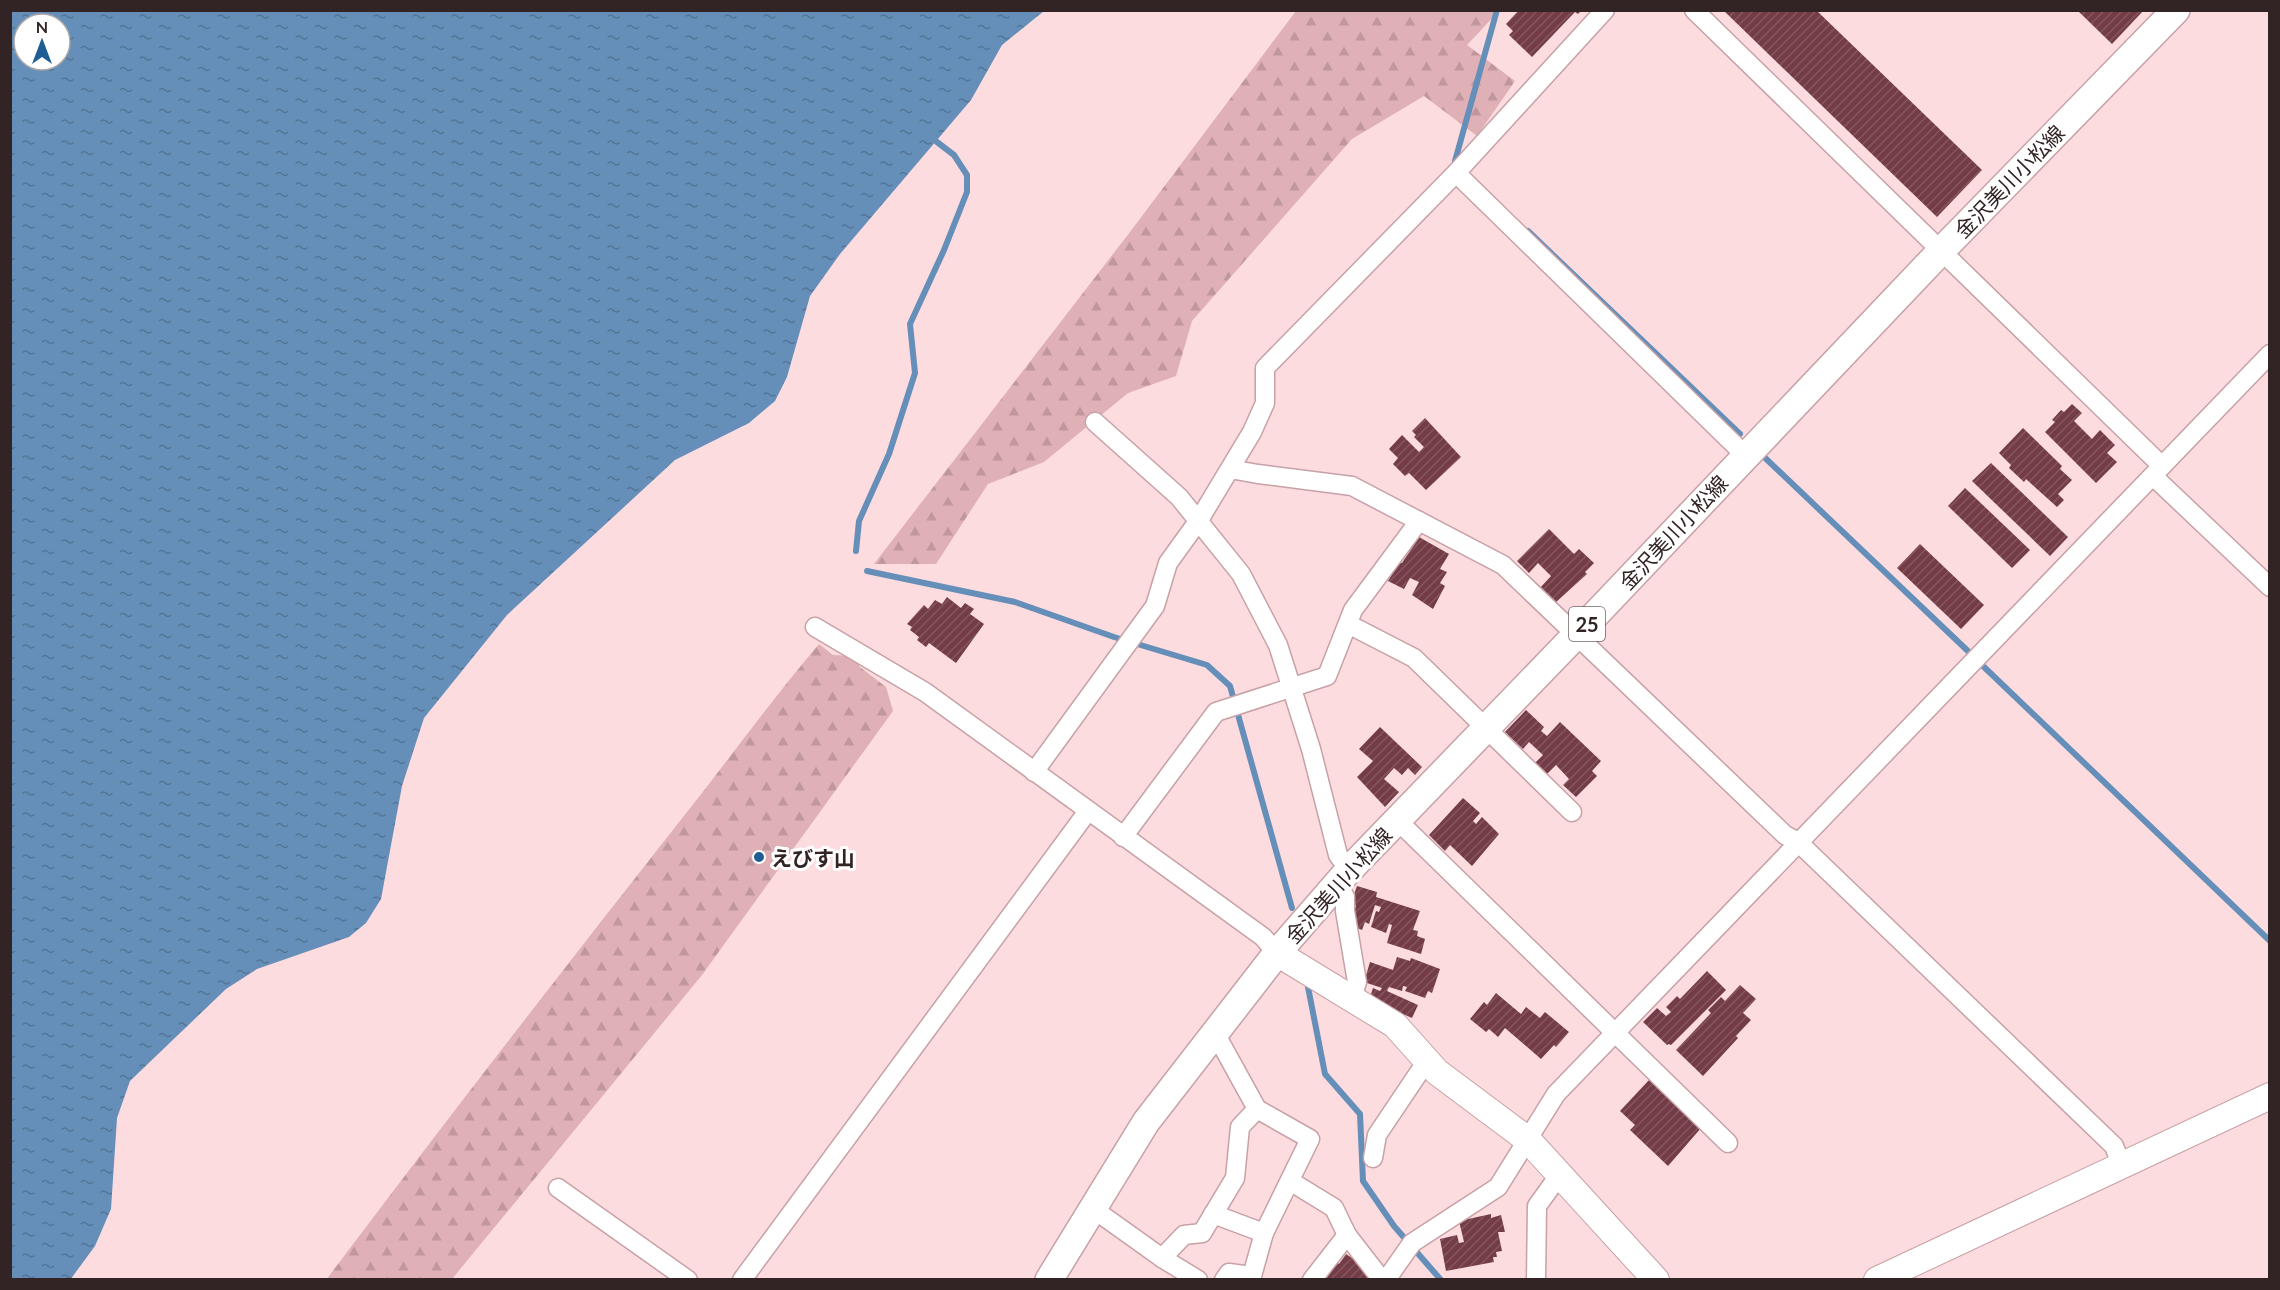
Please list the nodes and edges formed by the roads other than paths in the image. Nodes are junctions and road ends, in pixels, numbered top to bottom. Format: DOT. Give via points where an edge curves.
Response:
graph roads {
  1 [pos="1605,10"];
  2 [pos="1694,10"];
  3 [pos="2176,10"];
  4 [pos="1456,173"];
  5 [pos="1941,251"];
  6 [pos="2270,354"];
  7 [pos="1095,422"];
  8 [pos="1745,455"];
  9 [pos="1230,469"];
  10 [pos="2158,471"];
  11 [pos="1198,520"];
  12 [pos="1419,521"];
  13 [pos="2270,587"];
  14 [pos="1348,624"];
  15 [pos="814,627"];
  16 [pos="1577,634"];
  17 [pos="1292,689"];
  18 [pos="1486,728"];
  19 [pos="1034,772"];
  20 [pos="1088,811"];
  21 [pos="1572,812"];
  22 [pos="1397,820"];
  23 [pos="1122,837"];
  24 [pos="1798,842"];
  25 [pos="1343,877"];
  26 [pos="1277,953"];
  27 [pos="1352,998"];
  28 [pos="1214,1031"];
  29 [pos="1615,1032"];
  30 [pos="1428,1059"];
  31 [pos="2270,1096"];
  32 [pos="1257,1109"];
  33 [pos="1528,1140"];
  34 [pos="1728,1143"];
  35 [pos="1373,1158"];
  36 [pos="2121,1164"];
  37 [pos="1560,1174"];
  38 [pos="1290,1181"];
  39 [pos="558,1188"];
  40 [pos="1092,1208"];
  41 [pos="1213,1214"];
  42 [pos="1264,1233"];
  43 [pos="1347,1235"];
  44 [pos="1162,1258"];
  45 [pos="687,1280"];
  46 [pos="742,1280"];
  47 [pos="1049,1280"];
  48 [pos="1198,1280"];
  49 [pos="1224,1280"];
  50 [pos="1312,1280"];
  51 [pos="1384,1280"];
  52 [pos="1536,1280"];
  53 [pos="1656,1280"];
  54 [pos="1877,1280"];
  1 -- 4 [label="street"];
  2 -- 5 [label="street"];
  3 -- 5 [label="main road, 金沢美川小松線 / 25"];
  4 -- 8 [label="street"];
  4 -- 9 [label="street" via="1265,368 1265,403"];
  5 -- 8 [label="main road, 金沢美川小松線 / 25"];
  5 -- 10 [label="street"];
  6 -- 10 [label="street"];
  7 -- 11 [label="street" via="1179,497"];
  8 -- 16 [label="main road, 金沢美川小松線 / 25"];
  9 -- 11 [label="street"];
  9 -- 12 [label="street" via="1352,486"];
  10 -- 13 [label="street"];
  10 -- 24 [label="street"];
  11 -- 17 [label="street" via="1241,574 1278,645"];
  11 -- 19 [label="street" via="1168,563 1155,606"];
  12 -- 14 [label="street" via="1353,610"];
  12 -- 16 [label="street" via="1503,565"];
  14 -- 17 [label="street" via="1327,676"];
  14 -- 18 [label="street" via="1414,658"];
  15 -- 19 [label="street" via="925,692"];
  16 -- 18 [label="main road, 金沢美川小松線 / 25"];
  16 -- 24 [label="street" via="1785,835"];
  17 -- 23 [label="street" via="1216,712"];
  17 -- 25 [label="street"];
  18 -- 21 [label="street"];
  18 -- 22 [label="main road, 金沢美川小松線 / 25"];
  19 -- 20 [label="street"];
  20 -- 23 [label="street"];
  20 -- 46 [label="street"];
  22 -- 25 [label="main road, 金沢美川小松線 / 25"];
  22 -- 29 [label="street"];
  23 -- 26 [label="street" via="1263,937"];
  24 -- 29 [label="street"];
  24 -- 36 [label="street" via="2114,1146"];
  25 -- 26 [label="main road, 金沢美川小松線 / 25"];
  25 -- 27 [label="street" via="1357,982"];
  26 -- 27 [label="street"];
  26 -- 28 [label="main road, 金沢美川小松線 / 25"];
  27 -- 30 [label="street" via="1395,1025"];
  28 -- 32 [label="street"];
  28 -- 40 [label="main road, 金沢美川小松線 / 25" via="1146,1122"];
  29 -- 33 [label="street" via="1556,1094"];
  29 -- 34 [label="street"];
  30 -- 33 [label="street" via="1437,1072"];
  30 -- 35 [label="street" via="1377,1135"];
  31 -- 36 [label="street"];
  32 -- 38 [label="street" via="1310,1139"];
  32 -- 41 [label="street" via="1240,1127 1234,1178"];
  33 -- 37 [label="street"];
  33 -- 51 [label="street" via="1498,1187 1412,1243"];
  36 -- 54 [label="street"];
  37 -- 52 [label="street" via="1537,1206"];
  37 -- 53 [label="street"];
  38 -- 42 [label="street"];
  38 -- 43 [label="street" via="1334,1208"];
  39 -- 45 [label="street"];
  40 -- 44 [label="street"];
  40 -- 47 [label="main road, 金沢美川小松線 / 25"];
  41 -- 42 [label="street"];
  41 -- 44 [label="street" via="1202,1233 1184,1235"];
  42 -- 49 [label="street" via="1252,1276 1229,1273"];
  43 -- 50 [label="street"];
  43 -- 51 [label="street"];
  44 -- 48 [label="street"];
}
